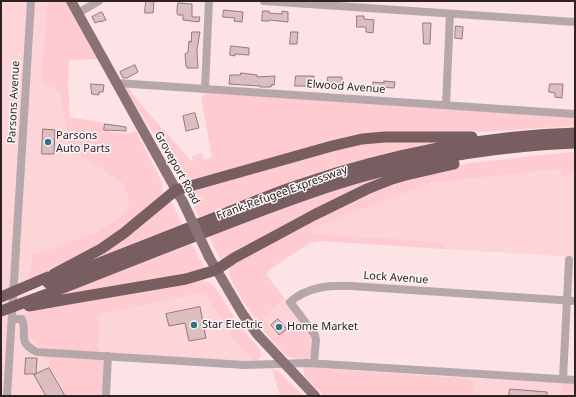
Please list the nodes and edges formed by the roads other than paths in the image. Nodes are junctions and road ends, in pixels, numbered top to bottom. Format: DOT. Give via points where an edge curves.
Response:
graph roads {
  1 [pos="31,1"];
  2 [pos="71,1"];
  3 [pos="99,1"];
  4 [pos="209,1"];
  5 [pos="264,1"];
  6 [pos="78,13"];
  7 [pos="450,14"];
  8 [pos="575,22"];
  9 [pos="117,83"];
  10 [pos="205,88"];
  11 [pos="446,105"];
  12 [pos="575,114"];
  13 [pos="575,133"];
  14 [pos="496,140"];
  15 [pos="575,143"];
  16 [pos="478,152"];
  17 [pos="176,190"];
  18 [pos="569,260"];
  19 [pos="216,270"];
  20 [pos="49,289"];
  21 [pos="1,297"];
  22 [pos="566,300"];
  23 [pos="1,301"];
  24 [pos="575,301"];
  25 [pos="1,311"];
  26 [pos="12,318"];
  27 [pos="108,356"];
  28 [pos="314,363"];
  29 [pos="285,364"];
  30 [pos="563,379"];
  31 [pos="575,380"];
  32 [pos="7,396"];
  33 [pos="106,396"];
  34 [pos="314,396"];
  1 -- 26 [label="street, Parsons Avenue"];
  2 -- 6 [label="main road, Groveport Road"];
  3 -- 6 [label="street"];
  4 -- 10 [label="street"];
  5 -- 7 [label="street"];
  6 -- 9 [label="main road, Groveport Road"];
  7 -- 8 [label="street"];
  7 -- 11 [label="street"];
  9 -- 10 [label="street, Elwood Avenue"];
  9 -- 17 [label="main road, Groveport Road"];
  10 -- 11 [label="street, Elwood Avenue"];
  11 -- 12 [label="street, Elwood Avenue"];
  13 -- 14 [label="highway, Frank-Refugee Expressway"];
  14 -- 17 [label="highway" via="485,137 362,139"];
  14 -- 20 [label="highway, Frank-Refugee Expressway" via="410,154 315,180 241,207"];
  15 -- 16 [label="highway, Frank-Refugee Expressway"];
  16 -- 19 [label="highway" via="457,163 392,179 361,192 234,258"];
  16 -- 20 [label="highway, Frank-Refugee Expressway" via="397,168 299,196"];
  17 -- 19 [label="main road, Groveport Road, bridge"];
  17 -- 20 [label="highway" via="141,220"];
  18 -- 22 [label="street"];
  19 -- 20 [label="highway" via="186,279"];
  19 -- 29 [label="main road, Groveport Road" via="257,334"];
  20 -- 21 [label="highway, bridge"];
  20 -- 23 [label="highway, Frank-Refugee Expressway"];
  20 -- 25 [label="highway, Frank-Refugee Expressway, bridge"];
  22 -- 24 [label="street, Lock Avenue"];
  22 -- 28 [label="street, Lock Avenue" via="351,286 321,287 303,293 290,302 315,335"];
  22 -- 30 [label="street"];
  26 -- 27 [label="street" via="23,321 24,341 37,352"];
  26 -- 32 [label="street, Parsons Avenue"];
  27 -- 29 [label="street" via="245,365"];
  27 -- 33 [label="street"];
  28 -- 29 [label="street"];
  28 -- 30 [label="street"];
  29 -- 34 [label="main road, Groveport Road"];
  30 -- 31 [label="street"];
}
